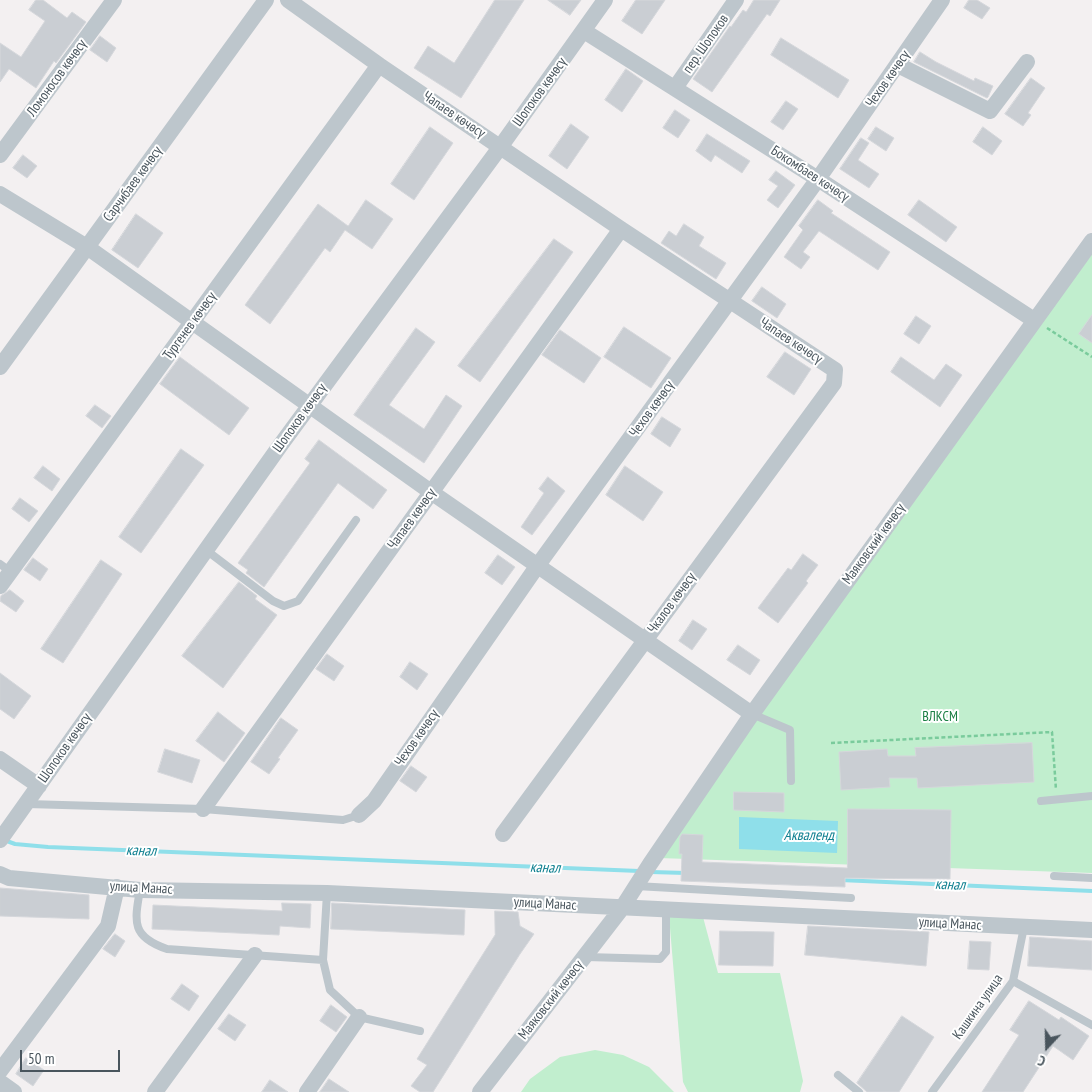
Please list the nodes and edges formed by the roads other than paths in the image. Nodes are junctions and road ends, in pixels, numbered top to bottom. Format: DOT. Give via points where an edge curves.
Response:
graph roads {
  1 [pos="114,0"];
  2 [pos="266,0"];
  3 [pos="288,0"];
  4 [pos="605,0"];
  5 [pos="736,0"];
  6 [pos="936,2"];
  7 [pos="584,31"];
  8 [pos="1027,62"];
  9 [pos="380,65"];
  10 [pos="898,65"];
  11 [pos="675,88"];
  12 [pos="501,146"];
  13 [pos="0,155"];
  14 [pos="818,179"];
  15 [pos="0,194"];
  16 [pos="621,229"];
  17 [pos="1092,242"];
  18 [pos="87,247"];
  19 [pos="730,302"];
  20 [pos="1034,320"];
  21 [pos="192,323"];
  22 [pos="0,367"];
  23 [pos="835,370"];
  24 [pos="309,406"];
  25 [pos="431,492"];
  26 [pos="356,520"];
  27 [pos="206,550"];
  28 [pos="538,565"];
  29 [pos="5,568"];
  30 [pos="0,586"];
  31 [pos="646,639"];
  32 [pos="752,714"];
  33 [pos="0,759"];
  34 [pos="791,781"];
  35 [pos="39,786"];
  36 [pos="1092,796"];
  37 [pos="1041,801"];
  38 [pos="203,809"];
  39 [pos="21,810"];
  40 [pos="0,815"];
  41 [pos="360,815"];
  42 [pos="503,834"];
  43 [pos="3,835"];
  44 [pos="0,874"];
  45 [pos="1054,876"];
  46 [pos="1092,878"];
  47 [pos="636,885"];
  48 [pos="117,887"];
  49 [pos="140,890"];
  50 [pos="327,893"];
  51 [pos="851,898"];
  52 [pos="622,908"];
  53 [pos="666,910"];
  54 [pos="1024,927"];
  55 [pos="1092,930"];
  56 [pos="255,955"];
  57 [pos="584,957"];
  58 [pos="323,960"];
  59 [pos="1013,981"];
  60 [pos="359,1017"];
  61 [pos="1092,1025"];
  62 [pos="420,1031"];
  63 [pos="0,1071"];
  64 [pos="838,1075"];
  65 [pos="0,1082"];
  66 [pos="14,1092"];
  67 [pos="155,1092"];
  68 [pos="307,1092"];
  69 [pos="480,1092"];
  70 [pos="859,1092"];
  71 [pos="932,1092"];
  1 -- 13 [label="street, Ломоносов көчөсү"];
  2 -- 18 [label="street, Сарчибаев көчөсү"];
  3 -- 9 [label="street, Чапаев көчөсү"];
  4 -- 7 [label="street, Шопоков көчөсү"];
  5 -- 11 [label="street, пер. Шопоков"];
  6 -- 10 [label="street, Чехов көчөсү"];
  7 -- 11 [label="street, Бокомбаев көчөсү"];
  7 -- 12 [label="street, Шопоков көчөсү"];
  8 -- 10 [label="street" via="990,111"];
  9 -- 12 [label="street, Чапаев көчөсү"];
  9 -- 21 [label="street, Тургенев көчөсү"];
  10 -- 14 [label="street, Чехов көчөсү"];
  11 -- 14 [label="street, Бокомбаев көчөсү"];
  12 -- 16 [label="street, Чапаев көчөсү"];
  12 -- 24 [label="street, Шопоков көчөсү"];
  14 -- 19 [label="street, Чехов көчөсү"];
  14 -- 20 [label="street, Бокомбаев көчөсү"];
  15 -- 18 [label="street"];
  16 -- 19 [label="street, Чапаев көчөсү"];
  16 -- 25 [label="street, Чапаев көчөсү"];
  17 -- 20 [label="street, Маяковский көчөсү"];
  18 -- 21 [label="street"];
  18 -- 22 [label="street, Сарчибаев көчөсү"];
  19 -- 23 [label="street, Чапаев көчөсү"];
  19 -- 28 [label="street, Чехов көчөсү"];
  20 -- 32 [label="street, Маяковский көчөсү"];
  21 -- 24 [label="street"];
  21 -- 29 [label="street, Тургенев көчөсү"];
  23 -- 31 [label="street, Чкалов көчөсү" via="834,384"];
  24 -- 25 [label="street"];
  24 -- 27 [label="street, Шопоков көчөсү"];
  25 -- 28 [label="street"];
  25 -- 38 [label="street, Чапаев көчөсү"];
  26 -- 27 [label="lane" via="298,601 284,606"];
  27 -- 35 [label="street, Шопоков көчөсү"];
  28 -- 31 [label="street"];
  28 -- 41 [label="street, Чехов көчөсү" via="374,801"];
  29 -- 30 [label="street, Тургенев көчөсү"];
  31 -- 32 [label="street"];
  31 -- 42 [label="street, Чкалов көчөсү"];
  32 -- 34 [label="lane" via="790,730"];
  32 -- 47 [label="street, Маяковский көчөсү"];
  33 -- 35 [label="street"];
  35 -- 39 [label="street, Шопоков көчөсү"];
  36 -- 37 [label="lane"];
  38 -- 39 [label="lane"];
  38 -- 41 [label="lane" via="343,820"];
  39 -- 40 [label="street"];
  39 -- 43 [label="street, Шопоков көчөсү"];
  44 -- 48 [label="street, улица Манас" via="9,878"];
  45 -- 46 [label="lane"];
  47 -- 51 [label="lane"];
  47 -- 52 [label="street, Маяковский көчөсү"];
  48 -- 49 [label="street, улица Манас"];
  48 -- 63 [label="street" via="108,926"];
  49 -- 50 [label="street, улица Манас"];
  49 -- 56 [label="lane" via="137,928 150,943 167,949"];
  50 -- 52 [label="street, улица Манас"];
  50 -- 58 [label="lane"];
  52 -- 53 [label="street, улица Манас"];
  52 -- 57 [label="street, Маяковский көчөсү"];
  53 -- 54 [label="street, улица Манас"];
  53 -- 57 [label="lane" via="666,952 660,959"];
  54 -- 55 [label="street, улица Манас"];
  54 -- 59 [label="lane, Кашкина улица"];
  56 -- 58 [label="lane"];
  56 -- 67 [label="street"];
  57 -- 69 [label="street, Маяковский көчөсү"];
  58 -- 60 [label="lane" via="330,990"];
  59 -- 61 [label="lane"];
  59 -- 71 [label="lane, Кашкина улица"];
  60 -- 62 [label="lane"];
  60 -- 68 [label="street"];
  64 -- 70 [label="lane"];
  65 -- 66 [label="street"];
}
